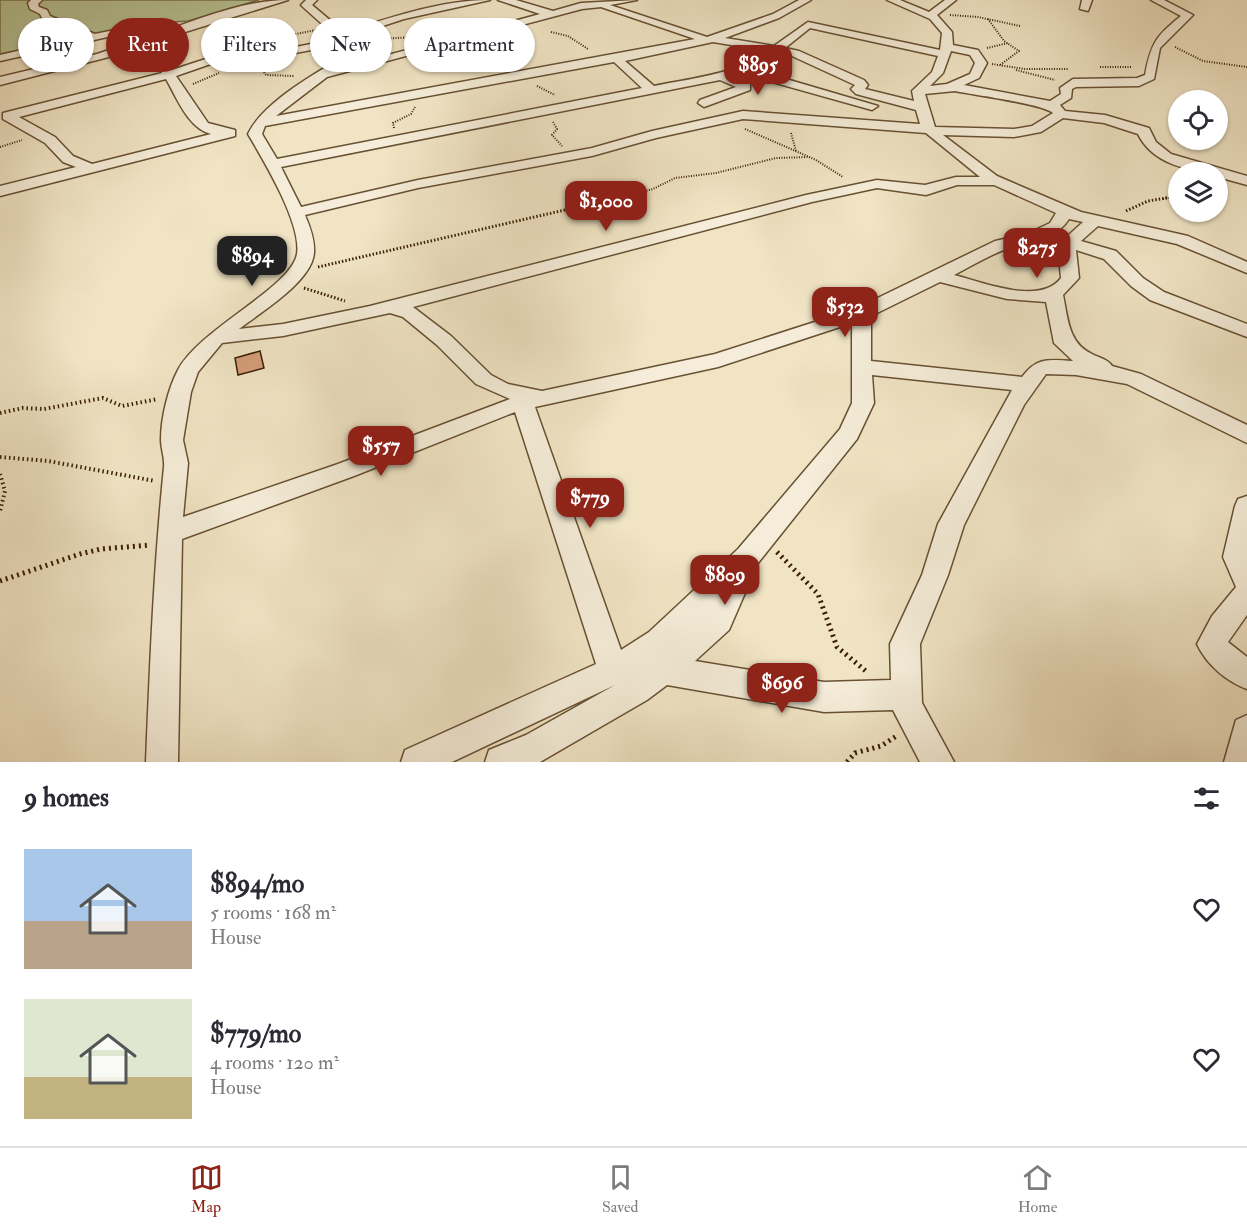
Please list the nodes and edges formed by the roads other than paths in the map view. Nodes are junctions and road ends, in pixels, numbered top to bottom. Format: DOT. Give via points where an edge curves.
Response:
graph roads {
  1 [pos="37,0"];
  2 [pos="283,0"];
  3 [pos="312,0"];
  4 [pos="485,0"];
  5 [pos="503,0"];
  6 [pos="632,0"];
  7 [pos="806,0"];
  8 [pos="892,0"];
  9 [pos="951,0"];
  10 [pos="1155,0"];
  11 [pos="618,1"];
  12 [pos="593,2"];
  13 [pos="558,12"];
  14 [pos="932,16"];
  15 [pos="46,18"];
  16 [pos="320,18"];
  17 [pos="392,21"];
  18 [pos="189,27"];
  19 [pos="106,35"];
  20 [pos="94,37"];
  21 [pos="707,38"];
  22 [pos="310,47"];
  23 [pos="778,49"];
  24 [pos="945,51"];
  25 [pos="106,53"];
  26 [pos="18,54"];
  27 [pos="622,57"];
  28 [pos="0,58"];
  29 [pos="741,70"];
  30 [pos="326,72"];
  31 [pos="171,74"];
  32 [pos="320,76"];
  33 [pos="721,76"];
  34 [pos="0,81"];
  35 [pos="951,87"];
  36 [pos="664,88"];
  37 [pos="680,89"];
  38 [pos="918,91"];
  39 [pos="649,92"];
  40 [pos="732,94"];
  41 [pos="883,97"];
  42 [pos="4,103"];
  43 [pos="704,103"];
  44 [pos="872,106"];
  45 [pos="921,106"];
  46 [pos="25,110"];
  47 [pos="1056,110"];
  48 [pos="731,118"];
  49 [pos="870,125"];
  50 [pos="258,126"];
  51 [pos="931,130"];
  52 [pos="230,133"];
  53 [pos="272,164"];
  54 [pos="90,168"];
  55 [pos="998,181"];
  56 [pos="1247,182"];
  57 [pos="0,192"];
  58 [pos="1065,212"];
  59 [pos="295,213"];
  60 [pos="1094,221"];
  61 [pos="1069,242"];
  62 [pos="1247,268"];
  63 [pos="938,276"];
  64 [pos="1054,294"];
  65 [pos="380,309"];
  66 [pos="862,313"];
  67 [pos="1247,331"];
  68 [pos="216,337"];
  69 [pos="861,367"];
  70 [pos="1124,376"];
  71 [pos="1027,385"];
  72 [pos="549,397"];
  73 [pos="524,402"];
  74 [pos="1247,435"];
  75 [pos="1247,506"];
  76 [pos="169,538"];
  77 [pos="756,546"];
  78 [pos="1247,581"];
  79 [pos="1247,594"];
  80 [pos="613,670"];
  81 [pos="663,670"];
  82 [pos="1247,675"];
  83 [pos="905,702"];
  84 [pos="1247,731"];
  85 [pos="162,762"];
  86 [pos="417,762"];
  87 [pos="501,762"];
  88 [pos="938,762"];
  89 [pos="1240,762"];
  1 -- 15 [label="street" via="33,3 35,9 44,12"];
  2 -- 18 [label="street"];
  3 -- 16 [label="street" via="306,5"];
  4 -- 17 [label="street"];
  5 -- 13 [label="street" via="541,12"];
  6 -- 11 [label="street"];
  7 -- 21 [label="street" via="762,21"];
  8 -- 14 [label="street"];
  9 -- 14 [label="street"];
  10 -- 47 [label="street" via="1188,15 1155,48 1150,77 1143,81 1070,84"];
  11 -- 12 [label="street"];
  12 -- 13 [label="street"];
  12 -- 21 [label="street"];
  13 -- 32 [label="street"];
  14 -- 24 [label="street" via="948,35"];
  19 -- 20 [label="street"];
  21 -- 23 [label="street"];
  21 -- 27 [label="street"];
  22 -- 31 [label="street" via="257,57 228,55"];
  23 -- 24 [label="street" via="805,26 814,25"];
  23 -- 29 [label="street"];
  23 -- 41 [label="street" via="798,54 860,83 856,89 860,91"];
  24 -- 35 [label="street" via="971,51 977,53 980,62 975,76"];
  24 -- 38 [label="street" via="937,73"];
  25 -- 34 [label="street"];
  26 -- 28 [label="street"];
  27 -- 39 [label="street" via="621,65 648,86"];
  27 -- 50 [label="street"];
  29 -- 33 [label="street"];
  29 -- 44 [label="street"];
  30 -- 32 [label="street"];
  31 -- 46 [label="street"];
  31 -- 52 [label="street" via="202,124"];
  32 -- 50 [label="street"];
  33 -- 36 [label="street"];
  33 -- 40 [label="street" via="746,86"];
  35 -- 38 [label="street"];
  35 -- 47 [label="street"];
  36 -- 37 [label="street"];
  36 -- 39 [label="street"];
  37 -- 40 [label="street"];
  37 -- 43 [label="street"];
  38 -- 45 [label="street"];
  39 -- 53 [label="street"];
  40 -- 43 [label="street"];
  41 -- 44 [label="street"];
  41 -- 45 [label="street"];
  42 -- 46 [label="street" via="16,103"];
  43 -- 48 [label="street"];
  44 -- 49 [label="street"];
  45 -- 51 [label="street"];
  46 -- 54 [label="street" via="8,117 50,140 68,159"];
  47 -- 51 [label="street" via="1036,129 1014,133"];
  47 -- 56 [label="street" via="1138,128 1144,131 1152,147 1166,157"];
  48 -- 49 [label="street" via="750,114"];
  48 -- 59 [label="street" via="592,152 418,184"];
  49 -- 51 [label="street"];
  50 -- 52 [label="street"];
  50 -- 53 [label="street" via="255,134"];
  51 -- 55 [label="street" via="964,160"];
  52 -- 54 [label="street"];
  53 -- 59 [label="street"];
  54 -- 57 [label="street"];
  55 -- 58 [label="street"];
  55 -- 65 [label="street" via="956,181 930,189 883,184 858,188"];
  58 -- 60 [label="street"];
  58 -- 63 [label="street" via="1056,226 1032,238 1001,245"];
  59 -- 68 [label="street" via="306,250 292,278"];
  60 -- 61 [label="street"];
  60 -- 62 [label="street" via="1175,238"];
  61 -- 64 [label="street" via="1069,281"];
  61 -- 67 [label="street" via="1113,257 1157,296"];
  63 -- 64 [label="street" via="1026,296"];
  63 -- 66 [label="street"];
  64 -- 70 [label="street" via="1060,335 1067,347"];
  65 -- 68 [label="street" via="283,330"];
  65 -- 72 [label="street" via="410,311 472,372 497,388"];
  66 -- 69 [label="street"];
  66 -- 72 [label="street" via="718,360"];
  68 -- 76 [label="street" via="185,379 172,440 176,463"];
  69 -- 71 [label="street"];
  69 -- 77 [label="street" via="863,403 849,433"];
  70 -- 71 [label="street" via="1045,367"];
  70 -- 74 [label="street"];
  71 -- 83 [label="street" via="951,524 905,644"];
  72 -- 73 [label="street"];
  73 -- 76 [label="street"];
  73 -- 80 [label="street"];
  75 -- 78 [label="street" via="1236,557"];
  76 -- 85 [label="street"];
  77 -- 80 [label="street" via="659,640"];
  77 -- 81 [label="street" via="719,621"];
  79 -- 82 [label="street" via="1212,644"];
  80 -- 86 [label="street"];
  81 -- 83 [label="street" via="824,697"];
  81 -- 87 [label="street" via="537,747"];
  83 -- 88 [label="street"];
  84 -- 89 [label="street"];
}
